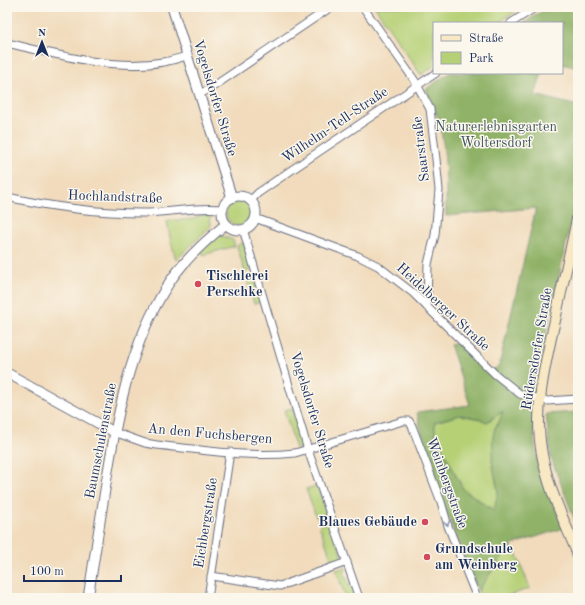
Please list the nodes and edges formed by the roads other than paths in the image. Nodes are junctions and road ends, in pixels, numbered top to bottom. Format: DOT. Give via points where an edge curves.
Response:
graph roads {
  1 [pos="172,7"];
  2 [pos="331,7"];
  3 [pos="363,7"];
  4 [pos="536,7"];
  5 [pos="513,22"];
  6 [pos="7,44"];
  7 [pos="187,56"];
  8 [pos="434,74"];
  9 [pos="418,85"];
  10 [pos="198,94"];
  11 [pos="7,197"];
  12 [pos="232,198"];
  13 [pos="250,201"];
  14 [pos="222,209"];
  15 [pos="578,215"];
  16 [pos="255,218"];
  17 [pos="226,224"];
  18 [pos="243,229"];
  19 [pos="427,307"];
  20 [pos="7,373"];
  21 [pos="578,399"];
  22 [pos="540,400"];
  23 [pos="409,421"];
  24 [pos="114,432"];
  25 [pos="308,450"];
  26 [pos="230,452"];
  27 [pos="578,555"];
  28 [pos="347,562"];
  29 [pos="211,576"];
  30 [pos="7,597"];
  31 [pos="10,598"];
  32 [pos="88,598"];
  33 [pos="208,598"];
  34 [pos="359,598"];
  35 [pos="477,598"];
  1 -- 7 [label="street, Vogelsdorfer Straße"];
  2 -- 10 [label="street" via="208,90"];
  3 -- 9 [label="street, Saarstraße"];
  4 -- 5 [label="street"];
  6 -- 7 [label="street" via="80,59 134,64 162,62"];
  7 -- 10 [label="street, Vogelsdorfer Straße"];
  8 -- 9 [label="street, Wilhelm-Tell-Straße"];
  9 -- 13 [label="street, Wilhelm-Tell-Straße" via="258,193"];
  9 -- 19 [label="street, Saarstraße" via="430,109 439,190 435,235 428,264"];
  10 -- 12 [label="street, Vogelsdorfer Straße"];
  11 -- 14 [label="street, Hochlandstraße" via="48,206 91,211 144,213"];
  12 -- 13 [label="street" via="242,196"];
  12 -- 14 [label="street"];
  13 -- 16 [label="street" via="255,209"];
  14 -- 17 [label="street"];
  15 -- 22 [label="main road, Rüdersdorfer Straße"];
  16 -- 18 [label="street" via="251,225"];
  16 -- 19 [label="street, Heidelberger Straße" via="358,256 378,266"];
  17 -- 18 [label="street" via="234,229"];
  17 -- 24 [label="street, Baumschulenstraße" via="188,258 160,299 135,355"];
  18 -- 25 [label="street, Vogelsdorfer Straße"];
  19 -- 22 [label="street, Heidelberger Straße" via="495,374 520,394"];
  20 -- 24 [label="street, An den Fuchsbergen"];
  21 -- 22 [label="street, Heidelberger Straße"];
  22 -- 27 [label="main road, Rüdersdorfer Straße" via="540,441 545,469"];
  23 -- 25 [label="street, An den Fuchsbergen"];
  23 -- 35 [label="street, Weinbergstraße, one-way"];
  24 -- 26 [label="street, An den Fuchsbergen" via="157,446"];
  24 -- 32 [label="street, Baumschulenstraße"];
  25 -- 26 [label="street, An den Fuchsbergen" via="284,454"];
  25 -- 28 [label="street, Vogelsdorfer Straße"];
  26 -- 29 [label="street, Eichbergstraße"];
  28 -- 29 [label="street" via="280,586"];
  28 -- 34 [label="street, Vogelsdorfer Straße"];
  29 -- 33 [label="street, Eichbergstraße"];
  30 -- 31 [label="street"];
}
